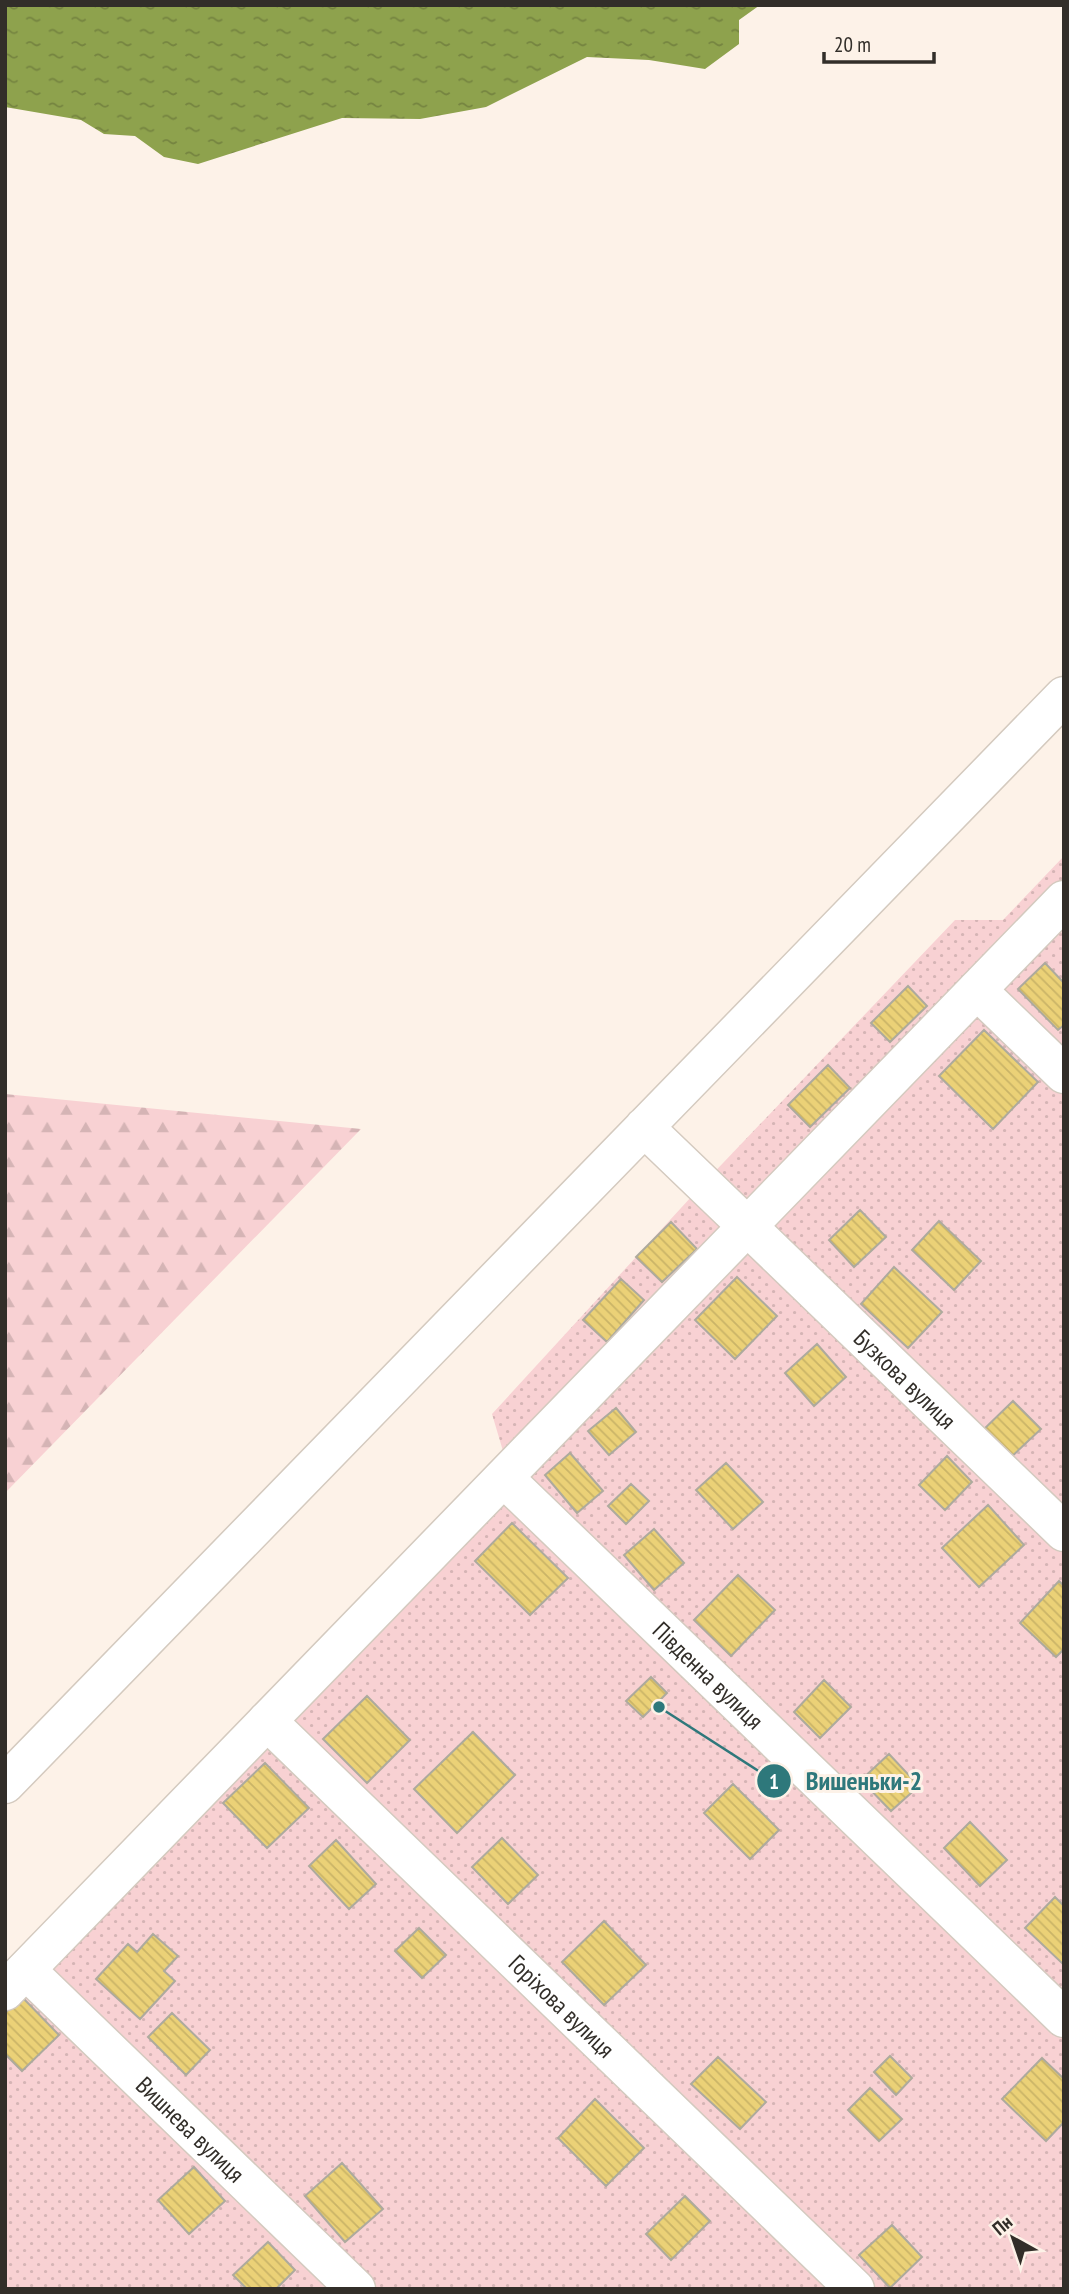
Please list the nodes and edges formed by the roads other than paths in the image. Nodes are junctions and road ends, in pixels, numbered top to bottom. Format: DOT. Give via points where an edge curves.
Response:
graph roads {
  1 [pos="1064,695"];
  2 [pos="1064,900"];
  3 [pos="977,990"];
  4 [pos="1064,1074"];
  5 [pos="644,1127"];
  6 [pos="747,1227"];
  7 [pos="504,1478"];
  8 [pos="1064,1532"];
  9 [pos="267,1721"];
  10 [pos="5,1784"];
  11 [pos="15,1980"];
  12 [pos="1064,2018"];
  13 [pos="356,2289"];
  14 [pos="855,2289"];
  1 -- 5 [label="street"];
  2 -- 3 [label="street"];
  3 -- 4 [label="street"];
  3 -- 6 [label="street"];
  5 -- 6 [label="street, Бузкова вулиця"];
  5 -- 10 [label="street"];
  6 -- 7 [label="street"];
  6 -- 8 [label="street, Бузкова вулиця"];
  7 -- 9 [label="street"];
  7 -- 12 [label="street, Південна вулиця"];
  9 -- 11 [label="street"];
  9 -- 14 [label="street, Горіхова вулиця"];
  11 -- 13 [label="street, Вишнева вулиця"];
}
